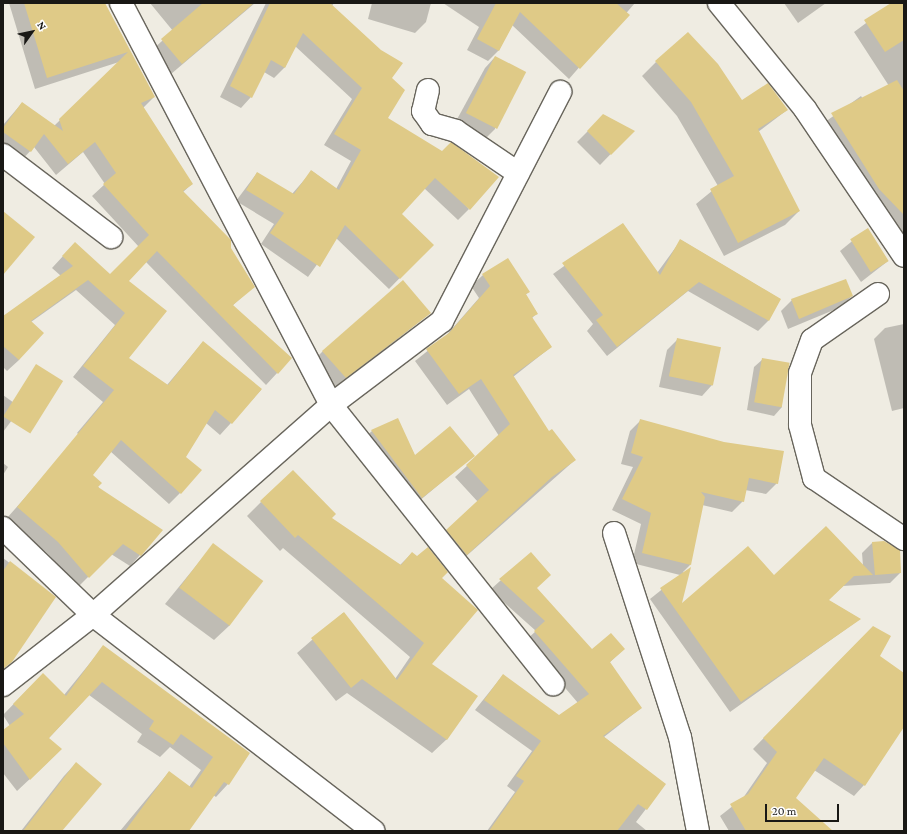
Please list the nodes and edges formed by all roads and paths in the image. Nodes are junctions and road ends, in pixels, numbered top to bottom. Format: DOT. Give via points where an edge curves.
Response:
graph roads {
  1 [pos="121,3"];
  2 [pos="719,3"];
  3 [pos="428,90"];
  4 [pos="560,92"];
  5 [pos="3,155"];
  6 [pos="518,173"];
  7 [pos="111,237"];
  8 [pos="904,256"];
  9 [pos="878,294"];
  10 [pos="331,405"];
  11 [pos="3,528"];
  12 [pos="614,533"];
  13 [pos="904,539"];
  14 [pos="93,615"];
  15 [pos="553,684"];
  16 [pos="3,685"];
  17 [pos="373,831"];
  18 [pos="698,831"];
  1 -- 10 [label="street"];
  2 -- 8 [label="street" via="805,109"];
  3 -- 6 [label="street" via="423,111 432,124 456,131"];
  4 -- 6 [label="street"];
  5 -- 7 [label="street"];
  6 -- 10 [label="street" via="442,320"];
  9 -- 13 [label="street" via="812,340 800,373 800,425 814,478"];
  10 -- 14 [label="street"];
  10 -- 15 [label="street"];
  11 -- 14 [label="street"];
  12 -- 18 [label="street" via="680,737"];
  14 -- 16 [label="street"];
  14 -- 17 [label="street"];
}
